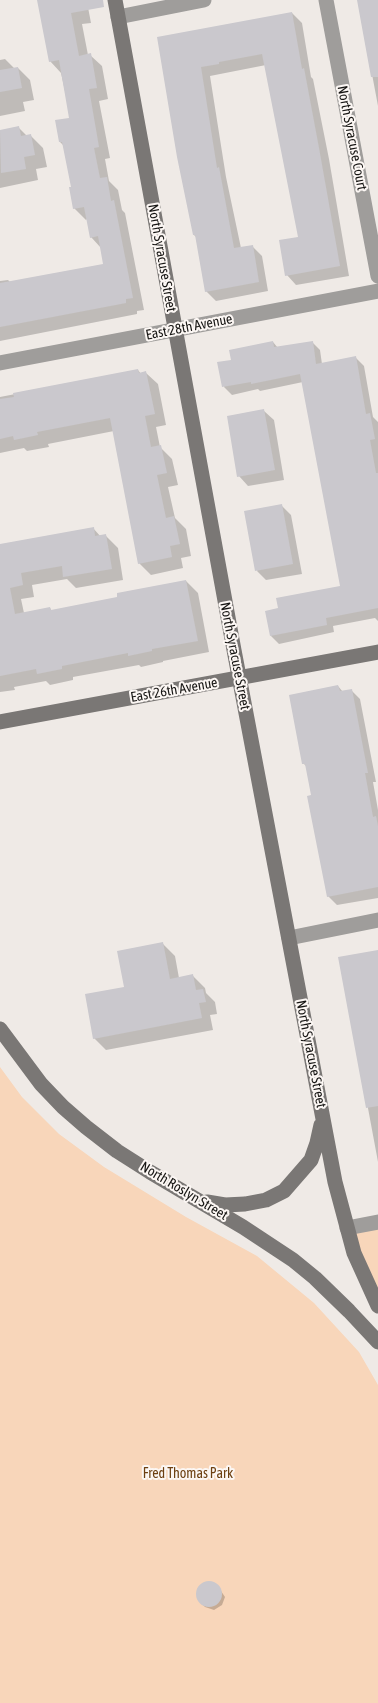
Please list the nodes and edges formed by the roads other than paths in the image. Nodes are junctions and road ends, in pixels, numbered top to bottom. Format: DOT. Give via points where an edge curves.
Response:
graph roads {
  1 [pos="115,0"];
  2 [pos="204,0"];
  3 [pos="326,0"];
  4 [pos="118,17"];
  5 [pos="378,276"];
  6 [pos="378,291"];
  7 [pos="175,330"];
  8 [pos="0,363"];
  9 [pos="378,652"];
  10 [pos="239,678"];
  11 [pos="0,722"];
  12 [pos="378,920"];
  13 [pos="289,938"];
  14 [pos="0,1029"];
  15 [pos="322,1117"];
  16 [pos="198,1201"];
  17 [pos="378,1222"];
  18 [pos="347,1228"];
  19 [pos="378,1306"];
  20 [pos="378,1342"];
  1 -- 4 [label="street, North Syracuse Street"];
  2 -- 4 [label="street"];
  3 -- 5 [label="street, North Syracuse Court"];
  4 -- 7 [label="street, North Syracuse Street"];
  6 -- 7 [label="street, East 28th Avenue"];
  7 -- 8 [label="street, East 28th Avenue"];
  7 -- 10 [label="street, North Syracuse Street"];
  9 -- 10 [label="street, East 26th Avenue"];
  10 -- 11 [label="street, East 26th Avenue"];
  10 -- 13 [label="street, North Syracuse Street"];
  12 -- 13 [label="street"];
  13 -- 15 [label="street, North Syracuse Street"];
  14 -- 16 [label="street, North Roslyn Street" via="42,1084 86,1127 117,1151"];
  15 -- 16 [label="street" via="318,1143 311,1160 284,1191 266,1200 245,1204"];
  15 -- 18 [label="street, North Syracuse Street"];
  16 -- 20 [label="street, North Roslyn Street" via="293,1260"];
  17 -- 18 [label="street"];
  18 -- 19 [label="street, North Syracuse Street"];
}
